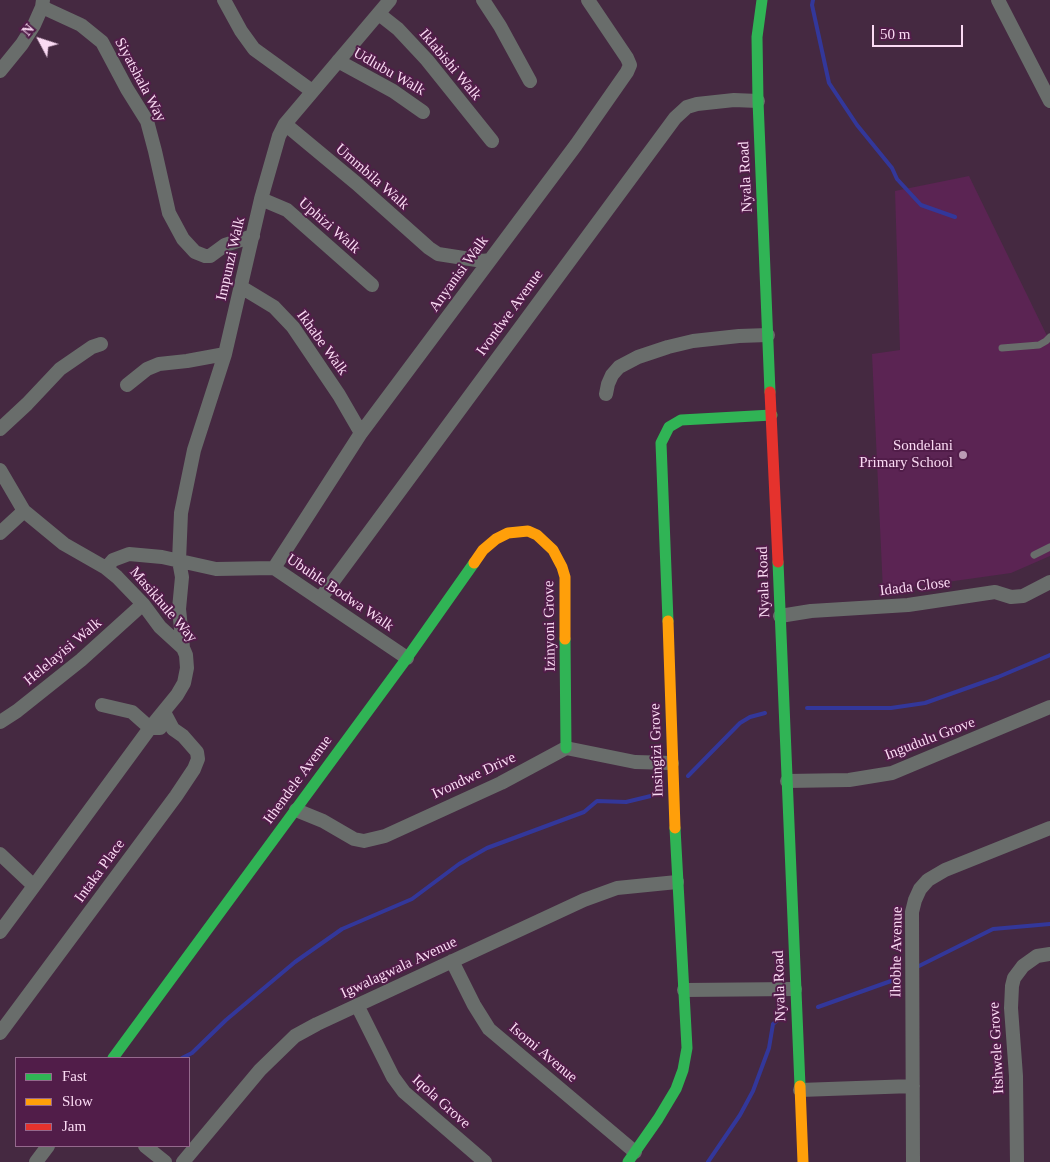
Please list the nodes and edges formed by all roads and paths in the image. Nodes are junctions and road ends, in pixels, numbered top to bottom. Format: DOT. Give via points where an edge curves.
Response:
graph roads {
  1 [pos="224,0"];
  2 [pos="390,0"];
  3 [pos="483,0"];
  4 [pos="588,0"];
  5 [pos="762,0"];
  6 [pos="998,0"];
  7 [pos="42,3"];
  8 [pos="379,14"];
  9 [pos="338,61"];
  10 [pos="0,71"];
  11 [pos="530,82"];
  12 [pos="312,91"];
  13 [pos="758,101"];
  14 [pos="1050,101"];
  15 [pos="423,112"];
  16 [pos="285,124"];
  17 [pos="492,140"];
  18 [pos="262,199"];
  19 [pos="253,236"];
  20 [pos="490,260"];
  21 [pos="372,284"];
  22 [pos="241,287"];
  23 [pos="768,335"];
  24 [pos="1050,337"];
  25 [pos="101,344"];
  26 [pos="1002,348"];
  27 [pos="224,354"];
  28 [pos="126,385"];
  29 [pos="606,394"];
  30 [pos="772,415"];
  31 [pos="0,429"];
  32 [pos="361,433"];
  33 [pos="0,470"];
  34 [pos="24,511"];
  35 [pos="516,531"];
  36 [pos="0,533"];
  37 [pos="1050,547"];
  38 [pos="1034,555"];
  39 [pos="179,560"];
  40 [pos="106,568"];
  41 [pos="274,568"];
  42 [pos="1050,582"];
  43 [pos="320,599"];
  44 [pos="143,604"];
  45 [pos="780,616"];
  46 [pos="183,648"];
  47 [pos="407,658"];
  48 [pos="102,705"];
  49 [pos="164,712"];
  50 [pos="1048,712"];
  51 [pos="0,722"];
  52 [pos="150,728"];
  53 [pos="173,729"];
  54 [pos="566,748"];
  55 [pos="672,763"];
  56 [pos="787,781"];
  57 [pos="296,810"];
  58 [pos="1050,828"];
  59 [pos="0,854"];
  60 [pos="676,882"];
  61 [pos="34,886"];
  62 [pos="0,932"];
  63 [pos="1050,954"];
  64 [pos="452,962"];
  65 [pos="795,989"];
  66 [pos="684,990"];
  67 [pos="357,1005"];
  68 [pos="0,1033"];
  69 [pos="114,1057"];
  70 [pos="913,1086"];
  71 [pos="800,1090"];
  72 [pos="47,1147"];
  73 [pos="146,1147"];
  74 [pos="632,1157"];
  75 [pos="36,1162"];
  76 [pos="165,1162"];
  77 [pos="183,1162"];
  78 [pos="485,1162"];
  79 [pos="803,1162"];
  80 [pos="913,1162"];
  81 [pos="1016,1162"];
  1 -- 12 [label="street" via="254,48"];
  2 -- 8 [label="street, Impunzi Walk"];
  3 -- 11 [label="street"];
  4 -- 20 [label="street, Anyanisi Walk" via="628,58 629,69"];
  5 -- 13 [label="street, Nyala Road" via="757,37"];
  6 -- 14 [label="street"];
  7 -- 10 [label="street" via="34,25"];
  7 -- 19 [label="street, Siyatshala Way" via="102,42 147,122 169,213 183,239 195,252 210,256 225,245"];
  8 -- 9 [label="street, Impunzi Walk"];
  8 -- 17 [label="street, Iklabishi Walk" via="398,28 427,60"];
  9 -- 12 [label="street, Impunzi Walk"];
  9 -- 15 [label="street, Udlubu Walk" via="393,91"];
  12 -- 16 [label="street, Impunzi Walk"];
  13 -- 23 [label="street, Nyala Road"];
  13 -- 43 [label="street, Ivondwe Avenue" via="697,104 687,107 674,118"];
  16 -- 18 [label="street, Impunzi Walk" via="276,144"];
  16 -- 20 [label="street, Ummbila Walk" via="438,254"];
  18 -- 19 [label="street, Impunzi Walk"];
  18 -- 21 [label="street, Uphizi Walk" via="287,210"];
  19 -- 22 [label="street, Impunzi Walk"];
  20 -- 32 [label="street, Anyanisi Walk"];
  22 -- 27 [label="street, Impunzi Walk"];
  22 -- 32 [label="street, Ikhabe Walk" via="274,307 294,327"];
  23 -- 29 [label="street" via="693,341 638,356 612,375"];
  23 -- 30 [label="street, Nyala Road"];
  24 -- 26 [label="lane" via="1039,345"];
  25 -- 31 [label="street" via="67,363"];
  27 -- 28 [label="street" via="160,364 147,369"];
  27 -- 39 [label="street, Impunzi Walk" via="194,450 181,513"];
  30 -- 45 [label="street, Nyala Road"];
  30 -- 55 [label="street, Insingizi Grove" via="681,420 662,438"];
  32 -- 41 [label="street, Anyanisi Walk"];
  33 -- 34 [label="street, Masikhule Way"];
  34 -- 36 [label="street"];
  34 -- 40 [label="street, Masikhule Way" via="64,544"];
  35 -- 47 [label="street, Ithendele Avenue" via="502,535 488,545"];
  35 -- 54 [label="street, Izinyoni Grove" via="528,531 547,542 558,557 565,578"];
  37 -- 38 [label="lane"];
  39 -- 40 [label="street, Ubuhle Bodwa Walk" via="128,554 113,560"];
  39 -- 41 [label="street, Ubuhle Bodwa Walk" via="216,569"];
  39 -- 46 [label="street, Impunzi Walk"];
  40 -- 44 [label="street, Masikhule Way"];
  41 -- 43 [label="street, Ubuhle Bodwa Walk"];
  42 -- 45 [label="street, Idada Close" via="1023,596 1011,597 995,592 908,605"];
  43 -- 47 [label="street, Ubuhle Bodwa Walk"];
  44 -- 46 [label="street, Masikhule Way" via="160,627"];
  44 -- 51 [label="street, Helelayisi Walk" via="75,666"];
  45 -- 56 [label="street, Nyala Road"];
  46 -- 49 [label="street, Masikhule Way" via="187,668 184,682"];
  47 -- 57 [label="street, Ithendele Avenue"];
  48 -- 52 [label="street" via="132,712"];
  49 -- 52 [label="street, Masikhule Way"];
  49 -- 53 [label="street, Intaka Place"];
  50 -- 56 [label="street, Ingudulu Grove" via="892,772 849,780"];
  52 -- 53 [label="street"];
  52 -- 61 [label="street, Masikhule Way"];
  53 -- 68 [label="street, Intaka Place" via="197,752 194,769"];
  54 -- 55 [label="street" via="635,762"];
  54 -- 57 [label="street, Ivondwe Drive" via="501,783 372,840 354,839"];
  55 -- 60 [label="street, Insingizi Grove"];
  56 -- 65 [label="street, Nyala Road"];
  57 -- 69 [label="street, Ithendele Avenue"];
  58 -- 70 [label="street, Ihobhe Avenue" via="944,870 920,889 912,912"];
  59 -- 61 [label="street"];
  60 -- 64 [label="street, Igwalagwala Avenue" via="617,888 584,900"];
  60 -- 66 [label="street, Insingizi Grove"];
  61 -- 62 [label="street, Masikhule Way"];
  63 -- 81 [label="street, Itshwele Grove" via="1037,956 1023,966 1012,986"];
  64 -- 67 [label="street, Igwalagwala Avenue"];
  64 -- 74 [label="street, Isomi Avenue" via="489,1028"];
  65 -- 66 [label="street"];
  65 -- 71 [label="street, Nyala Road"];
  66 -- 74 [label="street, Insingizi Grove" via="687,1048 683,1070 676,1089"];
  67 -- 77 [label="street, Igwalagwala Avenue" via="295,1036 260,1070"];
  67 -- 78 [label="street, Iqola Grove" via="392,1077 404,1092"];
  70 -- 71 [label="street"];
  70 -- 80 [label="street, Ihobhe Avenue"];
  71 -- 79 [label="street, Nyala Road"];
  72 -- 75 [label="street"];
  73 -- 76 [label="street"];
}
